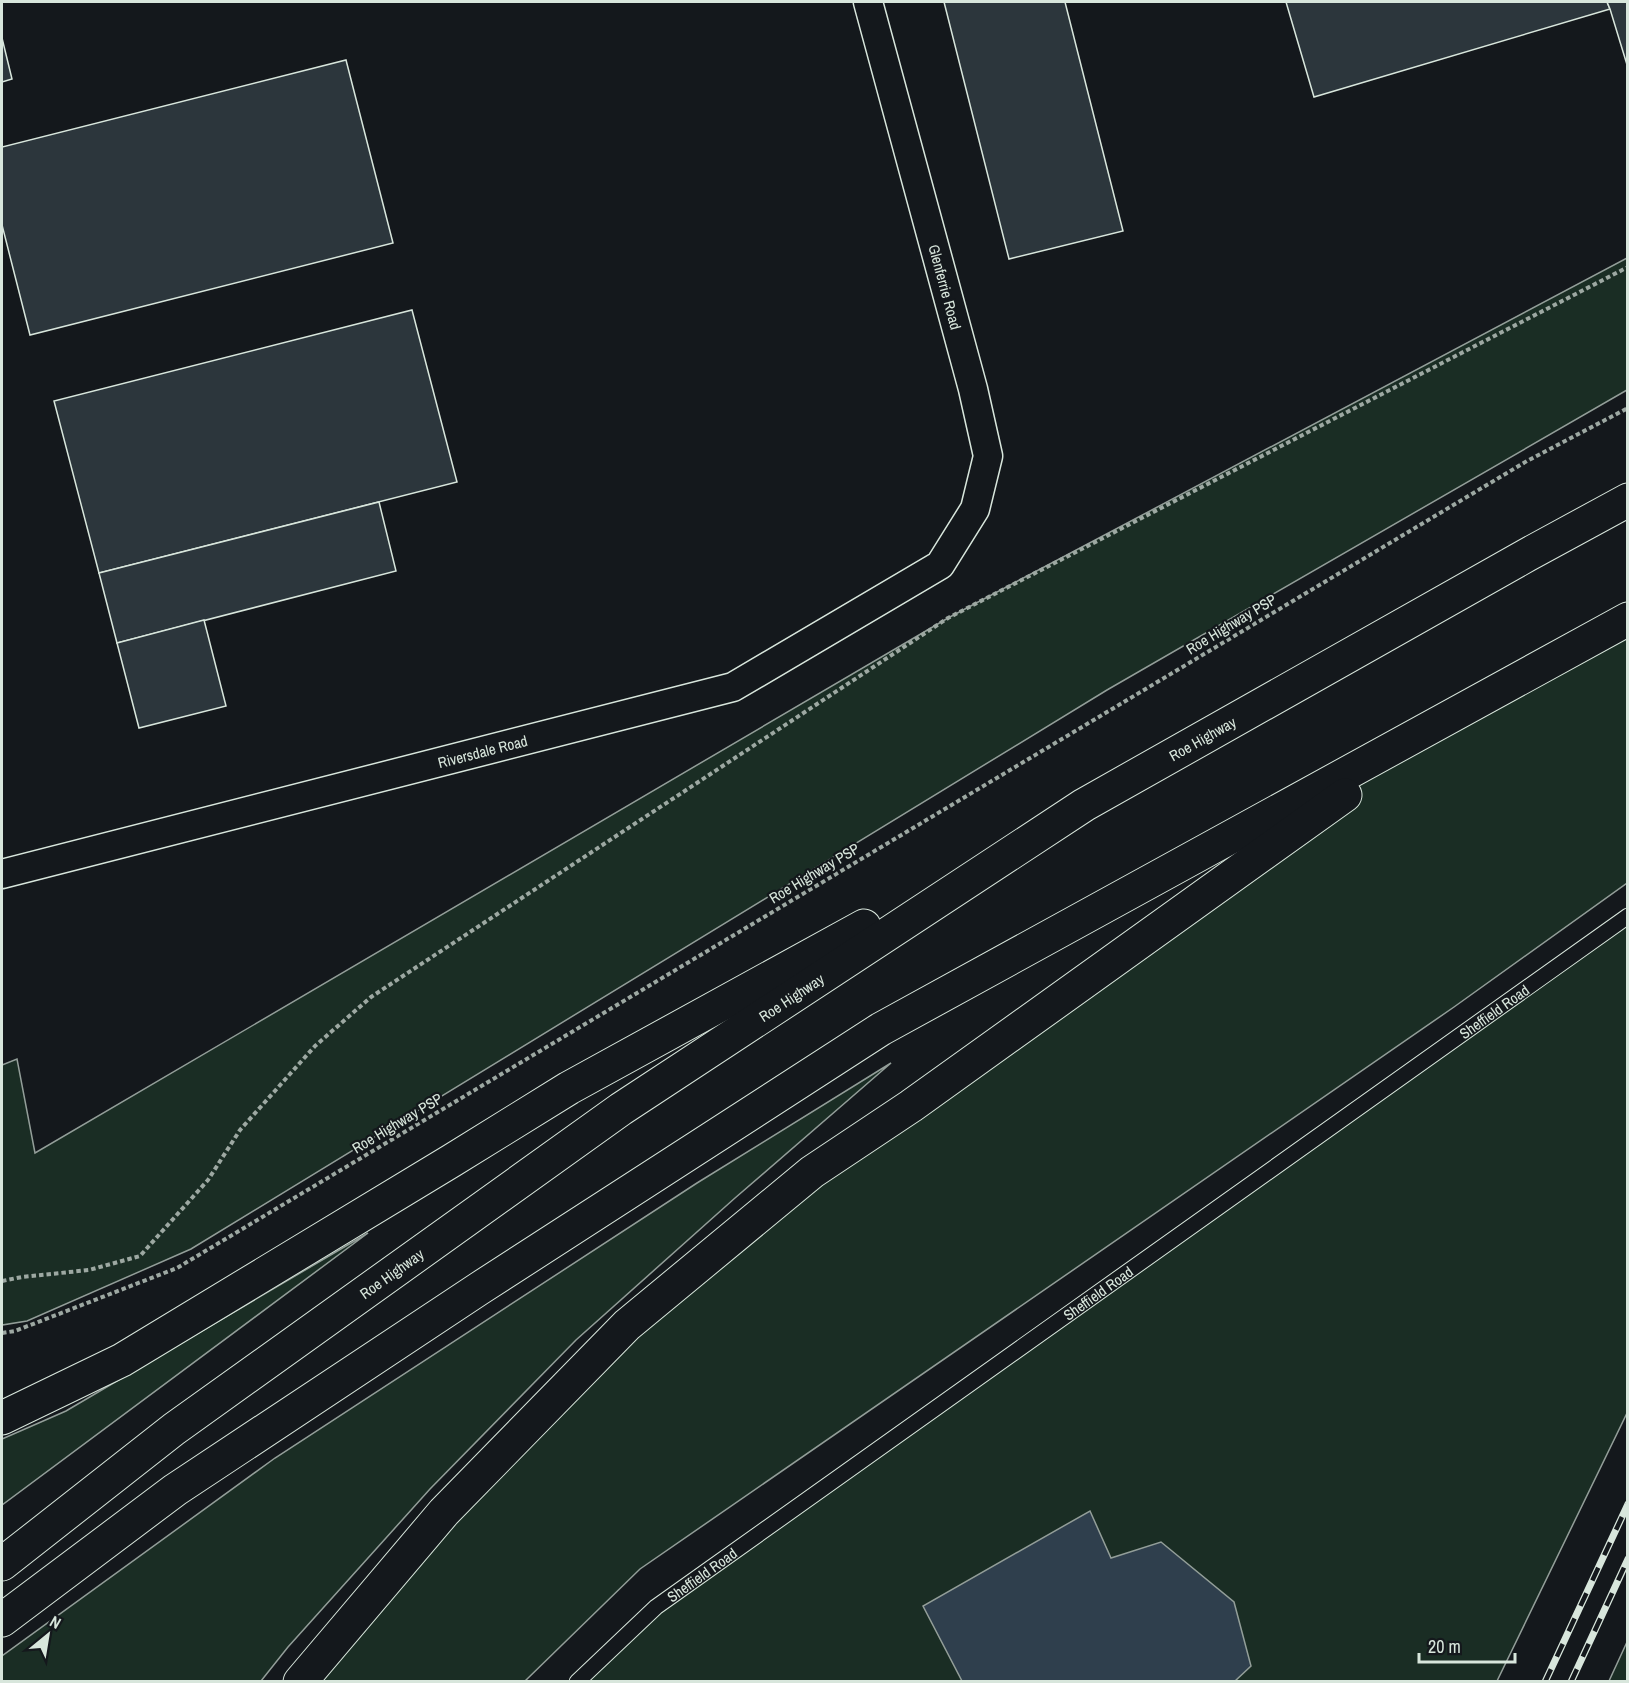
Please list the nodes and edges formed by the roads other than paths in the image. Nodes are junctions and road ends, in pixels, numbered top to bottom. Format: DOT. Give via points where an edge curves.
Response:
graph roads {
  1 [pos="868,2"];
  2 [pos="1628,501"];
  3 [pos="940,565"];
  4 [pos="1628,619"];
  5 [pos="1466,708"];
  6 [pos="1084,805"];
  7 [pos="2,874"];
  8 [pos="1628,916"];
  9 [pos="2,1418"];
  10 [pos="2,1564"];
  11 [pos="2,1620"];
  12 [pos="300,1682"];
  13 [pos="578,1682"];
  1 -- 3 [label="street, Glenferrie Road" via="988,456 975,509"];
  2 -- 6 [label="highway, Roe Highway"];
  3 -- 7 [label="street, Riversdale Road" via="733,687"];
  4 -- 5 [label="highway"];
  5 -- 11 [label="highway" via="881,1029 175,1490"];
  5 -- 12 [label="highway" via="921,1099 812,1172 720,1247 627,1325 444,1512"];
  6 -- 9 [label="highway" via="569,1088 122,1360"];
  6 -- 10 [label="highway, Roe Highway" via="621,1109 174,1429"];
  8 -- 13 [label="lane, Sheffield Road" via="656,1607"];
}
